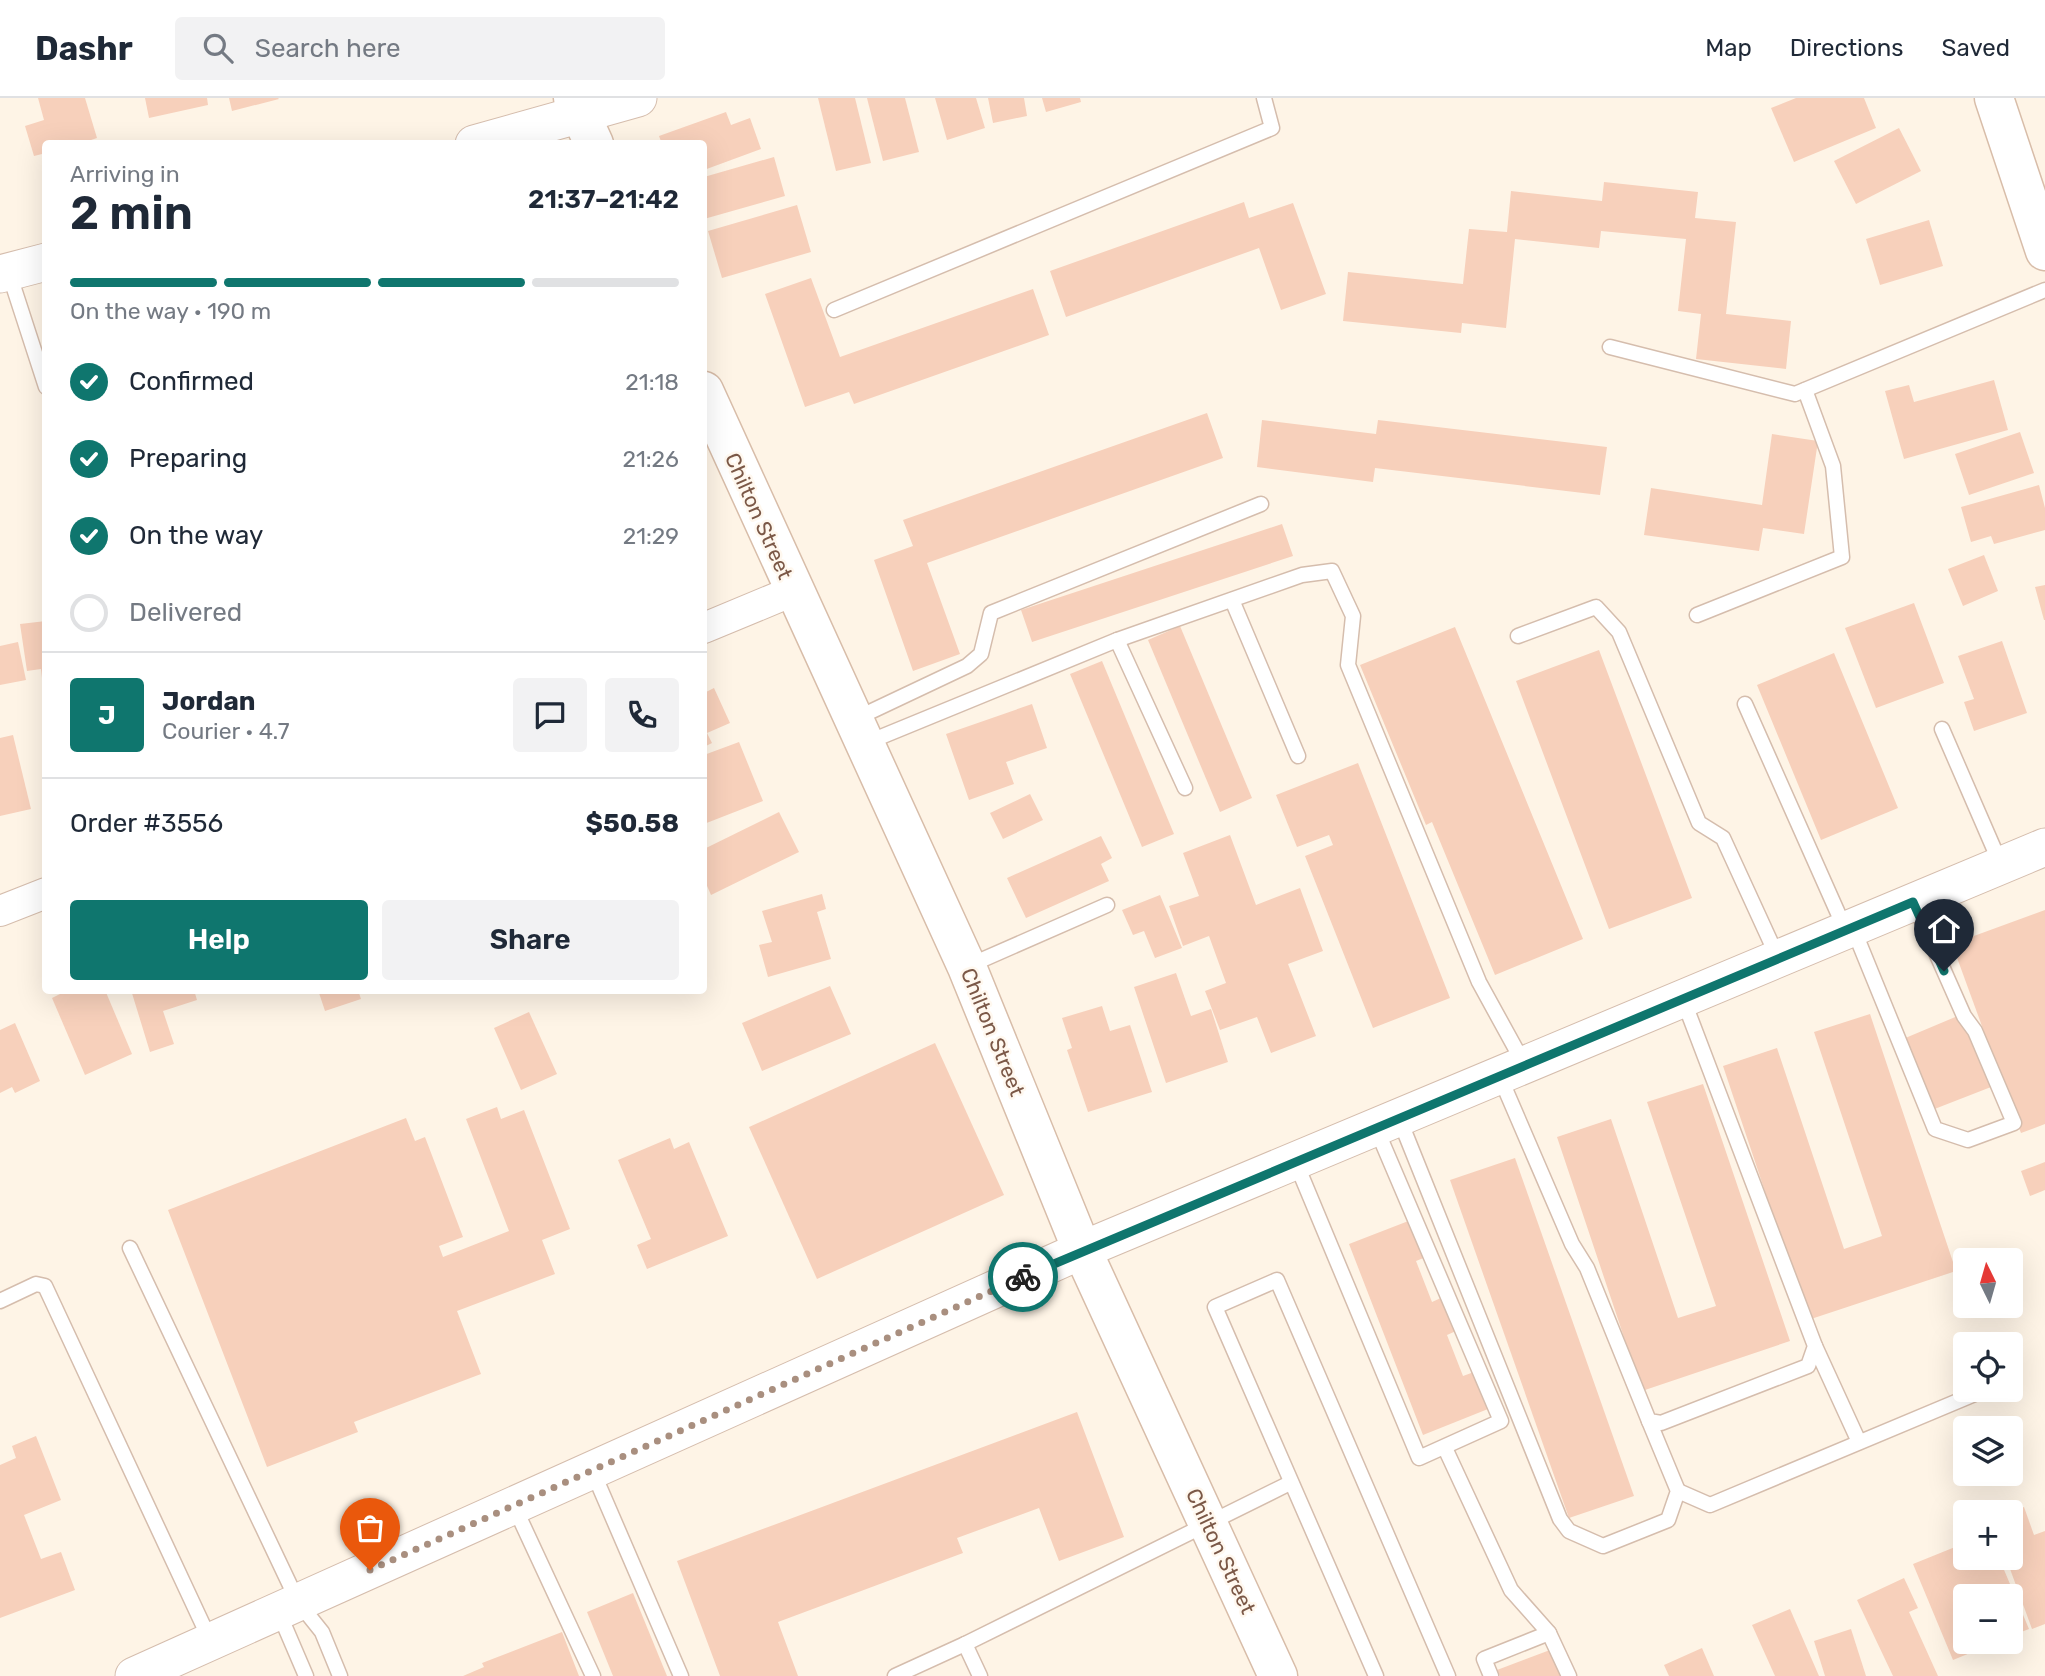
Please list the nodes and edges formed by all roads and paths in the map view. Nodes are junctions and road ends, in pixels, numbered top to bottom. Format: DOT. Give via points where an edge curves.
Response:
graph roads {
  1 [pos="638,98"];
  2 [pos="1264,98"];
  3 [pos="1994,98"];
  4 [pos="583,118"];
  5 [pos="491,140"];
  6 [pos="2045,251"];
  7 [pos="42,263"];
  8 [pos="4,273"];
  9 [pos="2045,290"];
  10 [pos="834,310"];
  11 [pos="1609,346"];
  12 [pos="42,376"];
  13 [pos="1805,390"];
  14 [pos="707,398"];
  15 [pos="1261,504"];
  16 [pos="793,591"];
  17 [pos="1232,600"];
  18 [pos="1697,615"];
  19 [pos="707,627"];
  20 [pos="1518,636"];
  21 [pos="1117,640"];
  22 [pos="1745,704"];
  23 [pos="1942,729"];
  24 [pos="859,732"];
  25 [pos="1298,756"];
  26 [pos="1185,788"];
  27 [pos="2045,847"];
  28 [pos="2001,865"];
  29 [pos="42,895"];
  30 [pos="1913,902"];
  31 [pos="1107,905"];
  32 [pos="0,911"];
  33 [pos="1849,929"];
  34 [pos="1778,959"];
  35 [pos="967,967"];
  36 [pos="1683,999"];
  37 [pos="1512,1070"];
  38 [pos="1387,1123"];
  39 [pos="1295,1161"];
  40 [pos="130,1248"];
  41 [pos="1082,1250"];
  42 [pos="0,1301"];
  43 [pos="1815,1346"];
  44 [pos="1956,1402"];
  45 [pos="1649,1421"];
  46 [pos="1860,1442"];
  47 [pos="1445,1448"];
  48 [pos="592,1471"];
  49 [pos="1290,1483"];
  50 [pos="1678,1491"];
  51 [pos="514,1505"];
  52 [pos="1208,1524"];
  53 [pos="288,1607"];
  54 [pos="1549,1633"];
  55 [pos="211,1642"];
  56 [pos="965,1644"];
  57 [pos="150,1673"];
  58 [pos="306,1676"];
  59 [pos="340,1676"];
  60 [pos="593,1676"];
  61 [pos="681,1676"];
  62 [pos="895,1676"];
  63 [pos="980,1676"];
  64 [pos="1278,1676"];
  65 [pos="1376,1676"];
  66 [pos="1448,1676"];
  67 [pos="1491,1676"];
  68 [pos="1569,1676"];
  1 -- 4 [label="street"];
  2 -- 10 [label="lane" via="1272,128"];
  3 -- 6 [label="main road"];
  4 -- 5 [label="street"];
  7 -- 8 [label="street"];
  8 -- 12 [label="lane"];
  9 -- 13 [label="lane"];
  11 -- 13 [label="lane" via="1796,394"];
  13 -- 18 [label="lane" via="1833,466 1842,556"];
  14 -- 16 [label="main road, Chilton Street"];
  15 -- 24 [label="lane" via="991,613 981,654"];
  16 -- 19 [label="street"];
  16 -- 24 [label="main road, Chilton Street"];
  17 -- 21 [label="lane"];
  17 -- 25 [label="lane"];
  17 -- 37 [label="lane" via="1302,575 1332,571 1353,616 1348,665"];
  20 -- 34 [label="lane" via="1596,607 1619,632 1699,823 1723,838"];
  21 -- 24 [label="lane"];
  21 -- 26 [label="lane"];
  22 -- 33 [label="lane"];
  23 -- 28 [label="lane"];
  24 -- 35 [label="main road, Chilton Street"];
  27 -- 28 [label="street"];
  28 -- 30 [label="street"];
  29 -- 32 [label="street"];
  30 -- 33 [label="street"];
  30 -- 33 [label="lane" via="2014,1123 1968,1140 1935,1129"];
  31 -- 35 [label="lane"];
  33 -- 34 [label="street"];
  34 -- 36 [label="street"];
  35 -- 41 [label="main road, Chilton Street"];
  36 -- 37 [label="street"];
  36 -- 43 [label="lane"];
  37 -- 38 [label="street"];
  37 -- 45 [label="lane" via="1572,1244 1587,1268"];
  38 -- 39 [label="street"];
  38 -- 47 [label="lane" via="1501,1421"];
  38 -- 50 [label="lane" via="1569,1531 1603,1546 1668,1520"];
  39 -- 41 [label="street"];
  39 -- 47 [label="lane" via="1419,1458"];
  40 -- 53 [label="lane"];
  41 -- 48 [label="street"];
  41 -- 52 [label="main road, Chilton Street"];
  42 -- 55 [label="lane" via="36,1284 45,1286"];
  43 -- 45 [label="lane" via="1808,1366 1661,1423"];
  43 -- 46 [label="lane"];
  44 -- 46 [label="lane"];
  45 -- 50 [label="lane"];
  46 -- 50 [label="lane" via="1710,1505"];
  47 -- 54 [label="lane" via="1511,1590"];
  48 -- 51 [label="street"];
  48 -- 61 [label="lane"];
  49 -- 52 [label="lane"];
  49 -- 65 [label="lane"];
  49 -- 66 [label="lane" via="1215,1307 1276,1280"];
  51 -- 53 [label="street"];
  51 -- 60 [label="lane"];
  52 -- 56 [label="lane"];
  52 -- 64 [label="main road, Chilton Street"];
  53 -- 55 [label="street"];
  53 -- 58 [label="lane"];
  53 -- 59 [label="lane" via="323,1632"];
  54 -- 67 [label="lane" via="1484,1659"];
  54 -- 68 [label="lane"];
  55 -- 57 [label="street"];
  56 -- 62 [label="lane"];
  56 -- 63 [label="lane"];
}
